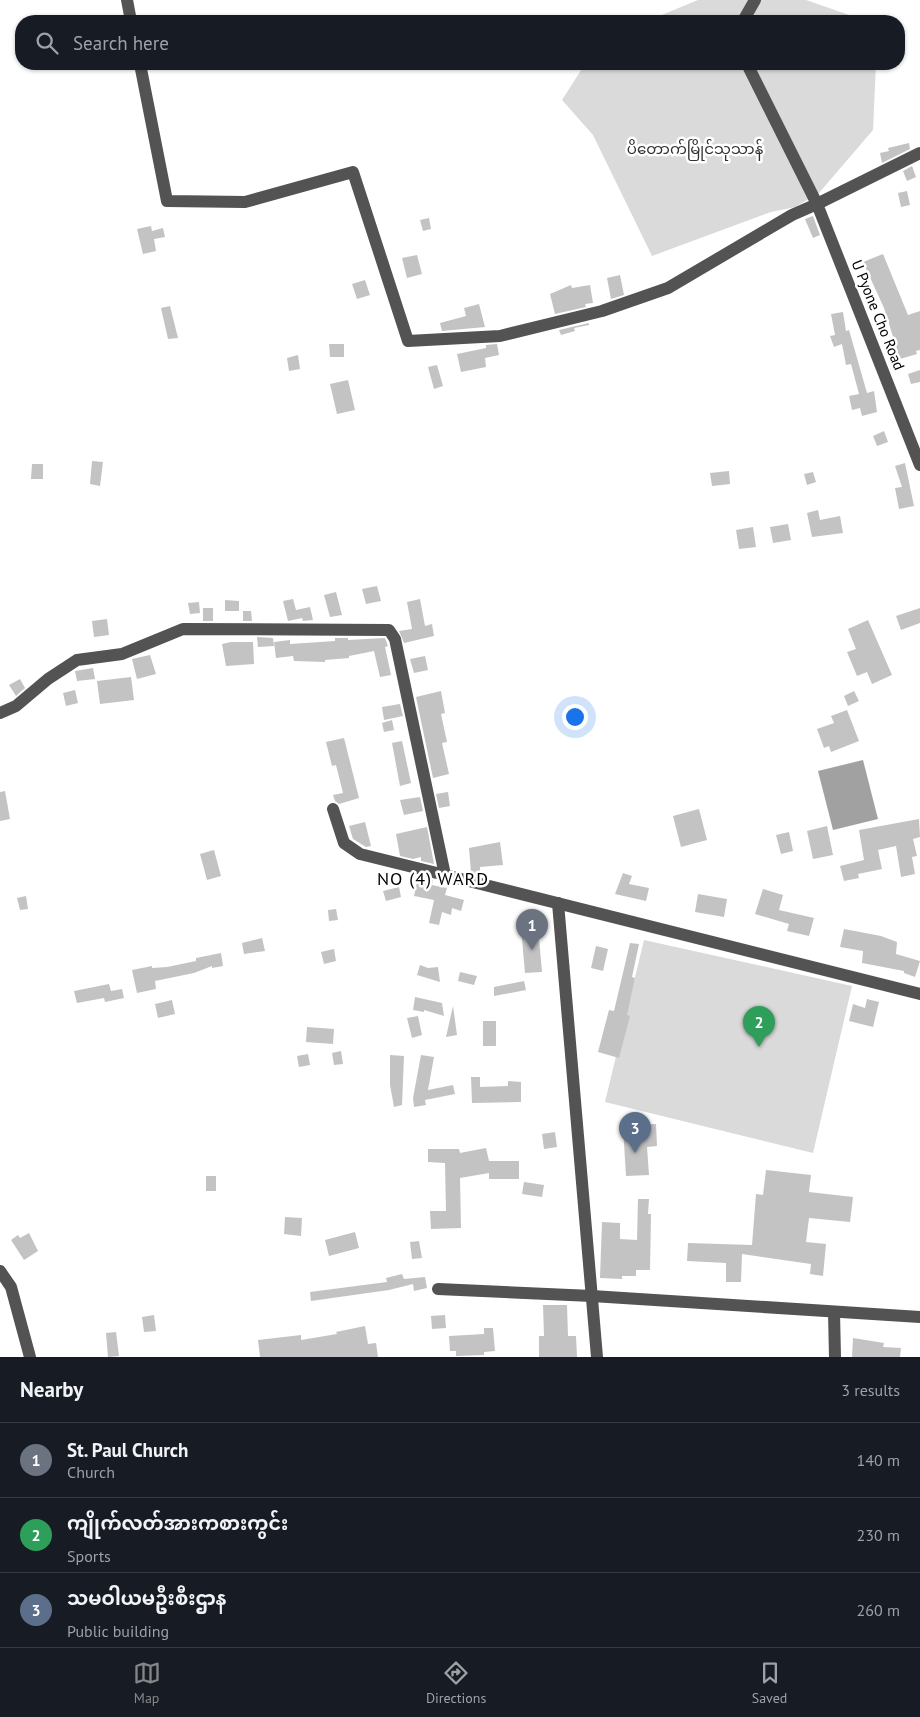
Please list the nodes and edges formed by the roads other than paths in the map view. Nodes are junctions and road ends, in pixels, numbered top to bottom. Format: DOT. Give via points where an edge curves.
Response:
graph roads {
  1 [pos="127,0"];
  2 [pos="755,0"];
  3 [pos="130,15"];
  4 [pos="746,15"];
  5 [pos="141,70"];
  6 [pos="751,70"];
  7 [pos="920,153"];
  8 [pos="817,204"];
  9 [pos="920,465"];
  10 [pos="0,713"];
  11 [pos="333,809"];
  12 [pos="445,875"];
  13 [pos="558,903"];
  14 [pos="920,994"];
  15 [pos="0,1271"];
  16 [pos="438,1289"];
  17 [pos="592,1296"];
  18 [pos="834,1312"];
  19 [pos="920,1317"];
  20 [pos="30,1357"];
  21 [pos="597,1357"];
  22 [pos="835,1357"];
  1 -- 3 [label="street"];
  2 -- 4 [label="street"];
  5 -- 8 [label="street" via="167,201 245,202 353,172 408,341 500,336 602,311 668,288 792,215"];
  6 -- 8 [label="street, U Pyone Cho Road"];
  7 -- 8 [label="street"];
  8 -- 9 [label="street, U Pyone Cho Road"];
  10 -- 12 [label="street" via="16,706 77,660 122,654 183,629 388,630 395,640"];
  11 -- 12 [label="street" via="344,843 360,854"];
  12 -- 13 [label="street"];
  13 -- 14 [label="street"];
  13 -- 17 [label="street"];
  15 -- 20 [label="street" via="11,1287"];
  16 -- 17 [label="street"];
  17 -- 18 [label="street"];
  17 -- 21 [label="street"];
  18 -- 19 [label="street"];
  18 -- 22 [label="street"];
}
